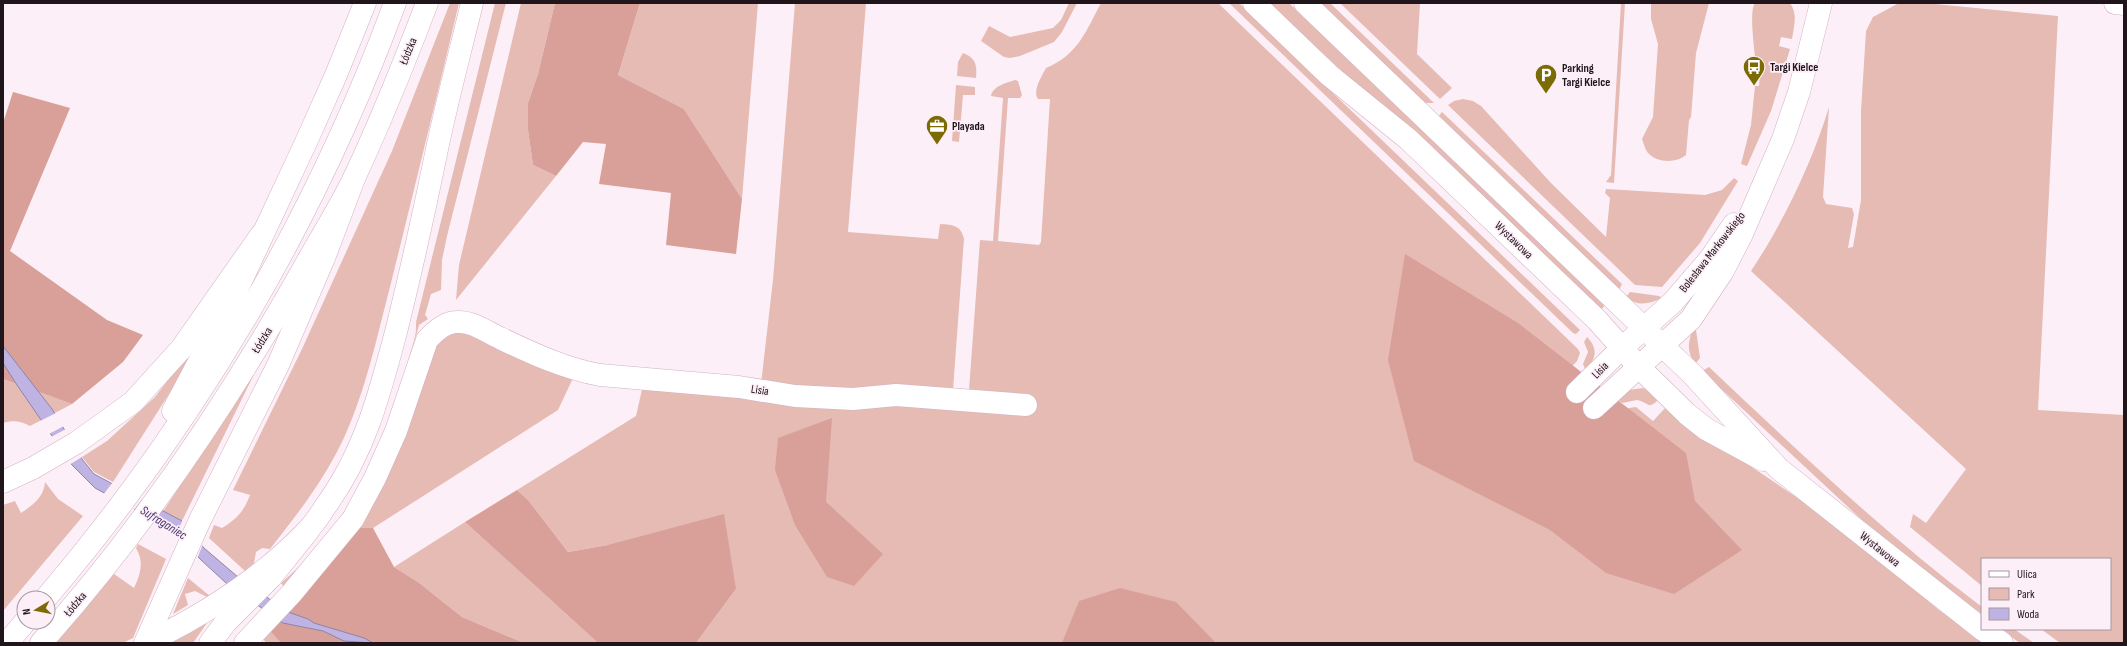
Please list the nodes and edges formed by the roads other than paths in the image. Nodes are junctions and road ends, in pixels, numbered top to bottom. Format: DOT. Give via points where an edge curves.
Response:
graph roads {
  1 [pos="365,3"];
  2 [pos="395,3"];
  3 [pos="427,3"];
  4 [pos="472,3"];
  5 [pos="1254,3"];
  6 [pos="1305,3"];
  7 [pos="1821,3"];
  8 [pos="2115,3"];
  9 [pos="2124,4"];
  10 [pos="355,176"];
  11 [pos="1761,186"];
  12 [pos="261,235"];
  13 [pos="1644,328"];
  14 [pos="1663,347"];
  15 [pos="1622,348"];
  16 [pos="1640,367"];
  17 [pos="1577,392"];
  18 [pos="1026,405"];
  19 [pos="1594,408"];
  20 [pos="1779,469"];
  21 [pos="3,482"];
  22 [pos="137,484"];
  23 [pos="53,590"];
  24 [pos="219,614"];
  25 [pos="1981,628"];
  26 [pos="19,630"];
  27 [pos="1983,630"];
  28 [pos="245,642"];
  29 [pos="7,643"];
  30 [pos="41,643"];
  31 [pos="145,643"];
  32 [pos="210,643"];
  33 [pos="2002,643"];
  1 -- 12 [label="main road" via="322,106"];
  2 -- 22 [label="main road" via="341,135 278,261 217,365"];
  3 -- 10 [label="main road, Łódzka"];
  4 -- 24 [label="main road" via="436,152 417,248 379,399 362,444 339,488 308,530 267,573"];
  5 -- 15 [label="main road, Wystawowa" via="1329,75 1408,139 1597,320"];
  6 -- 13 [label="main road, Wystawowa"];
  7 -- 11 [label="main road, Bolesława Markowskiego" via="1799,92"];
  8 -- 9 [label="main road"];
  10 -- 30 [label="main road, Łódzka" via="273,322 220,407 157,500"];
  10 -- 31 [label="main road" via="324,258 278,365 200,520"];
  11 -- 13 [label="main road, Bolesława Markowskiego" via="1710,259 1673,302"];
  11 -- 14 [label="main road, Bolesława Markowskiego" via="1742,234 1723,271 1692,319"];
  12 -- 21 [label="main road" via="181,349 133,402 76,443"];
  12 -- 22 [label="main road" via="235,294"];
  13 -- 14 [label="main road, Wystawowa"];
  13 -- 15 [label="main road, Bolesława Markowskiego"];
  14 -- 16 [label="main road, Bolesława Markowskiego"];
  14 -- 20 [label="main road, Wystawowa" via="1692,374"];
  15 -- 16 [label="main road, Wystawowa"];
  15 -- 17 [label="main road, Lisia"];
  16 -- 19 [label="main road, Lisia"];
  16 -- 20 [label="main road, Wystawowa" via="1687,414 1706,429"];
  18 -- 28 [label="main road, Lisia" via="896,395 853,399 795,396 739,387 600,375 580,372 499,338 475,325 451,323 435,331 422,350 396,431 353,519 291,594"];
  20 -- 25 [label="main road, Wystawowa"];
  22 -- 23 [label="main road"];
  24 -- 31 [label="main road"];
  24 -- 32 [label="main road"];
  26 -- 29 [label="main road"];
  27 -- 33 [label="main road, Wystawowa"];
}
